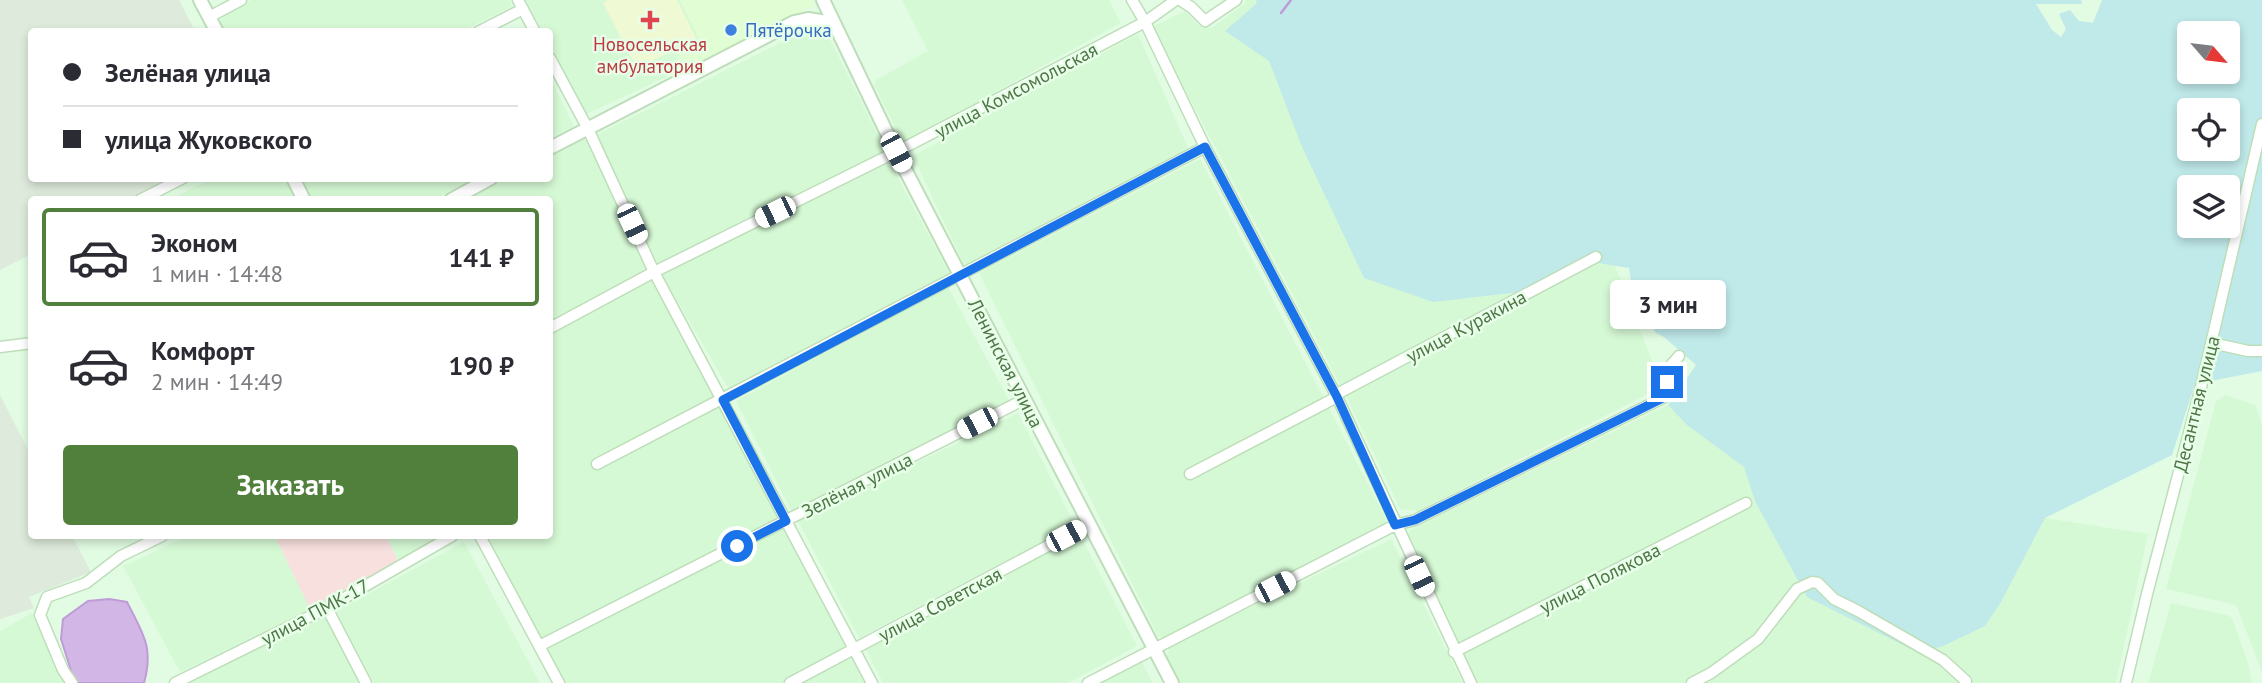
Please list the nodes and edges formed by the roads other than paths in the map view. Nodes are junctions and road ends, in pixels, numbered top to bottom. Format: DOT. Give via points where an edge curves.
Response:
graph roads {
  1 [pos="200,0"];
  2 [pos="241,0"];
  3 [pos="823,0"];
  4 [pos="1132,0"];
  5 [pos="1178,0"];
  6 [pos="1236,0"];
  7 [pos="520,5"];
  8 [pos="209,17"];
  9 [pos="1144,22"];
  10 [pos="833,23"];
  11 [pos="215,28"];
  12 [pos="484,28"];
  13 [pos="533,28"];
  14 [pos="553,64"];
  15 [pos="2262,124"];
  16 [pos="588,129"];
  17 [pos="553,146"];
  18 [pos="1205,147"];
  19 [pos="2259,150"];
  20 [pos="896,152"];
  21 [pos="176,182"];
  22 [pos="484,182"];
  23 [pos="147,196"];
  24 [pos="458,196"];
  25 [pos="1596,257"];
  26 [pos="654,272"];
  27 [pos="961,276"];
  28 [pos="553,326"];
  29 [pos="2212,343"];
  30 [pos="28,344"];
  31 [pos="0,347"];
  32 [pos="2262,351"];
  33 [pos="1679,356"];
  34 [pos="1336,396"];
  35 [pos="1024,399"];
  36 [pos="723,400"];
  37 [pos="597,464"];
  38 [pos="1190,474"];
  39 [pos="1746,503"];
  40 [pos="786,521"];
  41 [pos="1089,524"];
  42 [pos="1395,525"];
  43 [pos="156,539"];
  44 [pos="447,539"];
  45 [pos="482,539"];
  46 [pos="327,608"];
  47 [pos="539,646"];
  48 [pos="855,649"];
  49 [pos="1155,649"];
  50 [pos="1454,652"];
  51 [pos="1966,681"];
  52 [pos="178,682"];
  53 [pos="72,683"];
  54 [pos="366,683"];
  55 [pos="559,683"];
  56 [pos="790,683"];
  57 [pos="872,683"];
  58 [pos="1088,683"];
  59 [pos="1172,683"];
  60 [pos="1471,683"];
  61 [pos="1692,683"];
  62 [pos="2126,683"];
  1 -- 8 [label="street"];
  2 -- 8 [label="street"];
  3 -- 10 [label="street, Ленинская улица"];
  4 -- 9 [label="street"];
  5 -- 6 [label="street" via="1205,20"];
  5 -- 9 [label="street, улица Комсомольская"];
  7 -- 12 [label="street"];
  7 -- 13 [label="street"];
  8 -- 11 [label="street"];
  9 -- 18 [label="street"];
  9 -- 20 [label="street, улица Комсомольская"];
  10 -- 16 [label="street" via="794,22"];
  10 -- 20 [label="street, Ленинская улица"];
  14 -- 16 [label="street"];
  15 -- 19 [label="street, Десантная улица"];
  16 -- 17 [label="street"];
  16 -- 26 [label="street"];
  18 -- 27 [label="street"];
  18 -- 34 [label="street"];
  19 -- 29 [label="street, Десантная улица"];
  20 -- 26 [label="street, улица Комсомольская"];
  20 -- 27 [label="street, Ленинская улица"];
  21 -- 23 [label="street"];
  22 -- 24 [label="street"];
  25 -- 34 [label="street, улица Куракина"];
  26 -- 28 [label="street, улица Комсомольская"];
  26 -- 36 [label="street"];
  27 -- 35 [label="street, Ленинская улица"];
  27 -- 36 [label="street"];
  29 -- 32 [label="street"];
  29 -- 62 [label="street, Десантная улица"];
  30 -- 31 [label="street"];
  33 -- 42 [label="street" via="1671,365 1663,398 1415,520"];
  34 -- 38 [label="street, улица Куракина"];
  34 -- 42 [label="street"];
  35 -- 40 [label="street, Зелёная улица"];
  35 -- 41 [label="street, Ленинская улица"];
  36 -- 37 [label="street"];
  36 -- 40 [label="street"];
  39 -- 50 [label="street, улица Полякова"];
  40 -- 47 [label="street, Зелёная улица"];
  40 -- 48 [label="street"];
  41 -- 48 [label="street, улица Советская"];
  41 -- 49 [label="street, Ленинская улица"];
  42 -- 49 [label="street"];
  42 -- 50 [label="street"];
  43 -- 53 [label="street" via="121,556 86,583 47,597 40,615"];
  44 -- 46 [label="street, улица ПМК-17"];
  45 -- 47 [label="street"];
  46 -- 52 [label="street, улица ПМК-17"];
  46 -- 54 [label="street"];
  47 -- 55 [label="street"];
  48 -- 56 [label="street, улица Советская"];
  48 -- 57 [label="street"];
  49 -- 58 [label="street"];
  49 -- 59 [label="street, Ленинская улица"];
  50 -- 60 [label="street"];
  51 -- 61 [label="street" via="1943,660 1812,582 1797,589 1758,639"];
}
